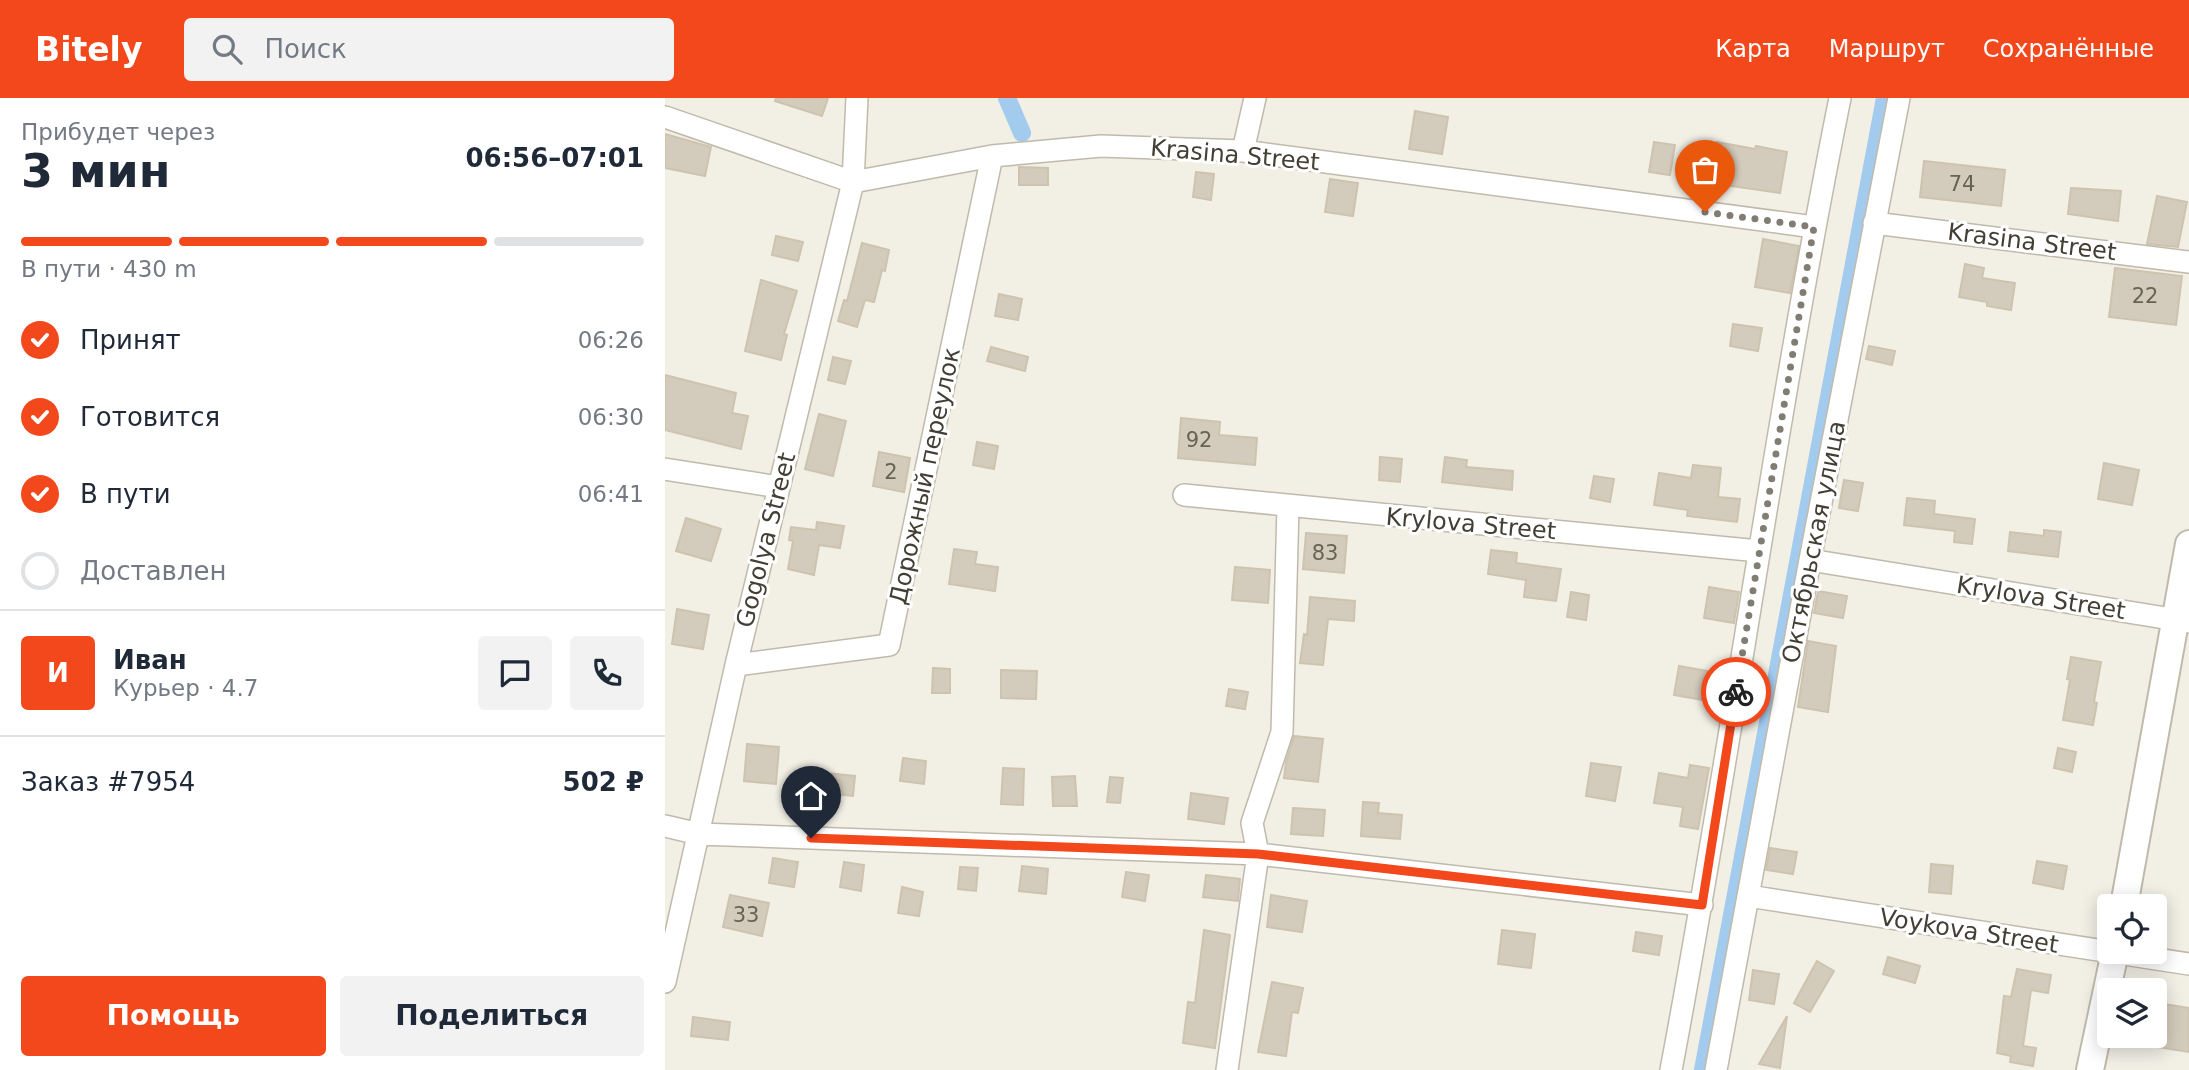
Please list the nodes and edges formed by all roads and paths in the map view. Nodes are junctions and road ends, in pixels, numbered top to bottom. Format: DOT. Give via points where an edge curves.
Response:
graph roads {
  1 [pos="857,98"];
  2 [pos="1255,98"];
  3 [pos="1840,98"];
  4 [pos="1899,98"];
  5 [pos="665,117"];
  6 [pos="1244,151"];
  7 [pos="992,156"];
  8 [pos="853,182"];
  9 [pos="1874,223"];
  10 [pos="1814,227"];
  11 [pos="2189,262"];
  12 [pos="665,469"];
  13 [pos="779,487"];
  14 [pos="1184,495"];
  15 [pos="1288,506"];
  16 [pos="2189,544"];
  17 [pos="1759,551"];
  18 [pos="1810,560"];
  19 [pos="2183,621"];
  20 [pos="736,665"];
  21 [pos="665,826"];
  22 [pos="699,834"];
  23 [pos="1258,854"];
  24 [pos="2126,894"];
  25 [pos="1748,896"];
  26 [pos="1702,905"];
  27 [pos="2097,950"];
  28 [pos="2167,961"];
  29 [pos="2113,964"];
  30 [pos="2189,964"];
  31 [pos="665,982"];
  32 [pos="1227,1070"];
  33 [pos="1671,1070"];
  34 [pos="1716,1070"];
  35 [pos="2090,1070"];
  1 -- 8 [label="street, Gogolya Street"];
  2 -- 6 [label="street"];
  3 -- 10 [label="street"];
  4 -- 9 [label="street, Октябрьская улица"];
  5 -- 8 [label="street, Krasina Street"];
  6 -- 7 [label="street, Krasina Street" via="1101,146"];
  6 -- 10 [label="street, Krasina Street"];
  7 -- 8 [label="street, Krasina Street"];
  7 -- 20 [label="street, Дорожный переулок" via="889,645"];
  8 -- 13 [label="street, Gogolya Street"];
  9 -- 11 [label="street, Krasina Street"];
  9 -- 18 [label="street, Октябрьская улица"];
  10 -- 17 [label="street"];
  12 -- 13 [label="street"];
  13 -- 20 [label="street, Gogolya Street"];
  14 -- 15 [label="street, Krylova Street"];
  15 -- 17 [label="street, Krylova Street"];
  15 -- 23 [label="street" via="1282,732 1252,823"];
  16 -- 19 [label="street"];
  17 -- 26 [label="street"];
  18 -- 19 [label="street, Krylova Street"];
  18 -- 25 [label="street, Октябрьская улица"];
  19 -- 24 [label="street"];
  20 -- 22 [label="street, Gogolya Street"];
  21 -- 22 [label="street"];
  22 -- 23 [label="street"];
  22 -- 31 [label="street, Gogolya Street"];
  23 -- 26 [label="street"];
  23 -- 32 [label="street"];
  25 -- 27 [label="street, Voykova Street"];
  25 -- 34 [label="street, Октябрьская улица"];
  26 -- 33 [label="street"];
  28 -- 30 [label="street, Voykova Street"];
  29 -- 35 [label="street"];
}
